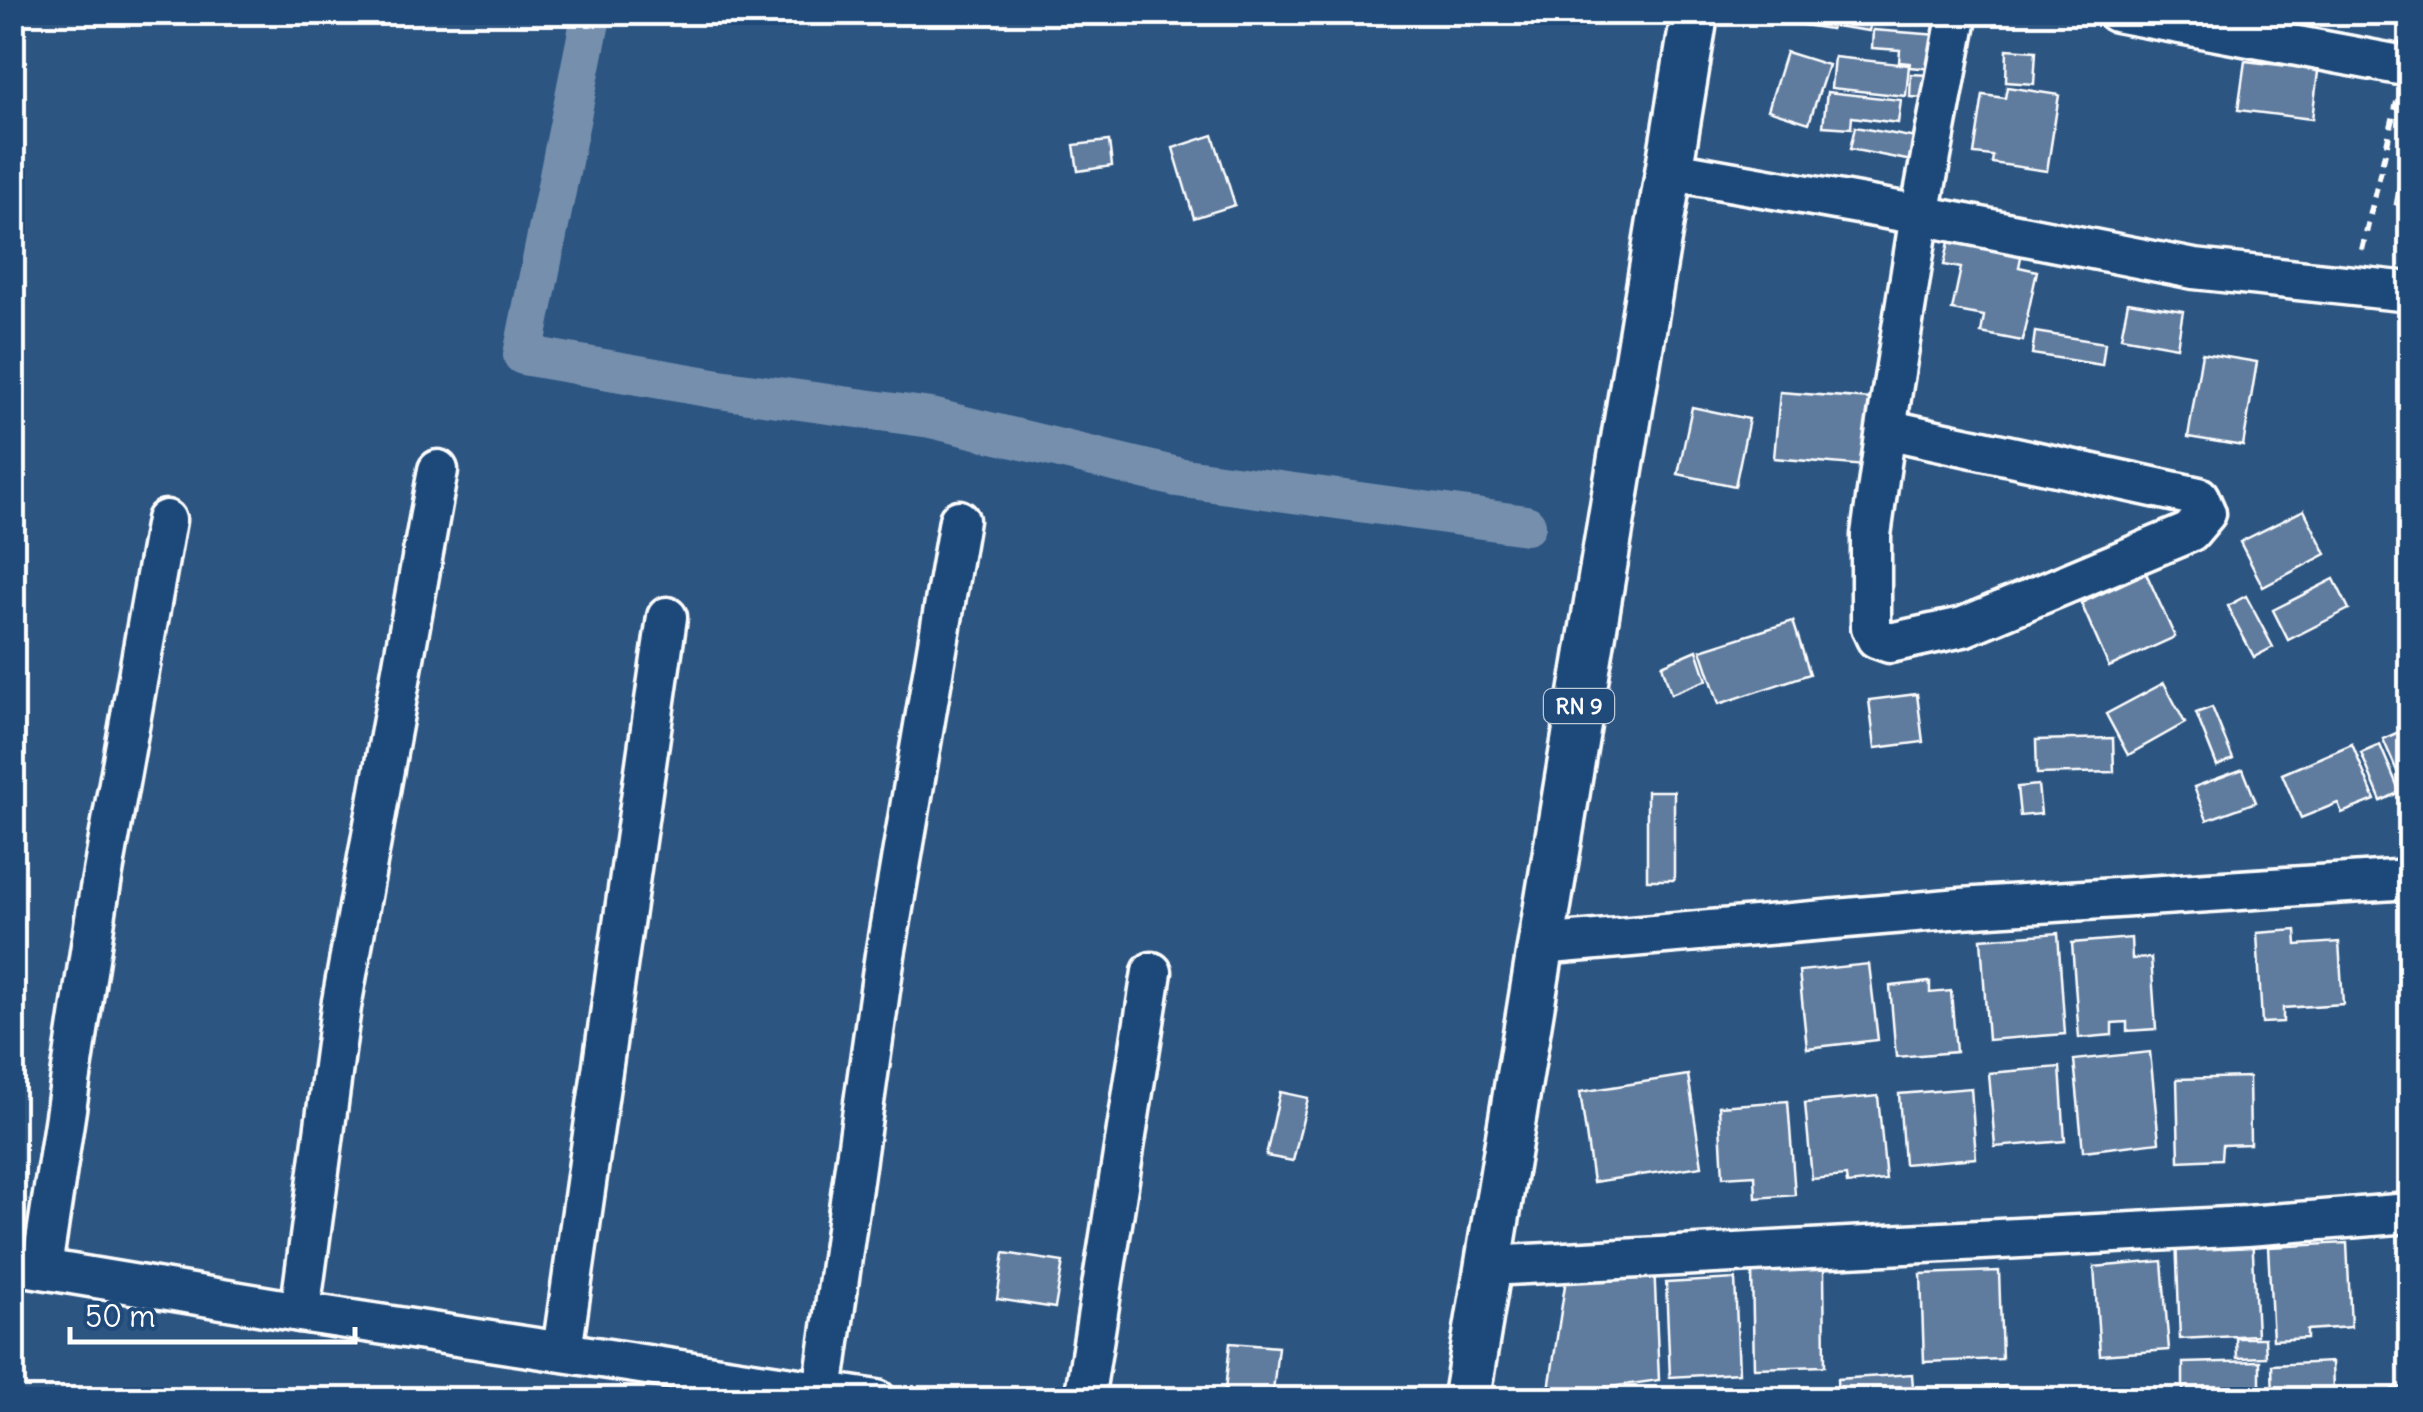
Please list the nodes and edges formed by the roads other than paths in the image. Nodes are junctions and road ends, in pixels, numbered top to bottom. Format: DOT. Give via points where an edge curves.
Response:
graph roads {
  1 [pos="1695,12"];
  2 [pos="1958,12"];
  3 [pos="2116,12"];
  4 [pos="2408,67"];
  5 [pos="1667,170"];
  6 [pos="1920,215"];
  7 [pos="2410,292"];
  8 [pos="1886,429"];
  9 [pos="438,470"];
  10 [pos="166,520"];
  11 [pos="959,520"];
  12 [pos="667,617"];
  13 [pos="2410,878"];
  14 [pos="1540,945"];
  15 [pos="1152,972"];
  16 [pos="2410,1213"];
  17 [pos="27,1266"];
  18 [pos="1488,1266"];
  19 [pos="300,1312"];
  20 [pos="562,1352"];
  21 [pos="823,1390"];
  22 [pos="877,1400"];
  23 [pos="1084,1400"];
  24 [pos="1466,1400"];
  1 -- 5 [label="main road, RN 9"];
  2 -- 6 [label="street"];
  3 -- 4 [label="street"];
  5 -- 6 [label="street"];
  5 -- 14 [label="main road, RN 9"];
  6 -- 7 [label="street" via="2194,270"];
  6 -- 8 [label="street"];
  8 -- 8 [label="street" via="2200,497 2206,513 2190,532 1963,627 1890,643 1870,627 1871,534"];
  9 -- 19 [label="street" via="342,1007"];
  10 -- 17 [label="street"];
  11 -- 21 [label="street" via="884,955"];
  12 -- 20 [label="street"];
  13 -- 14 [label="street"];
  14 -- 18 [label="main road, RN 9"];
  15 -- 23 [label="street"];
  16 -- 18 [label="street"];
  17 -- 19 [label="street"];
  18 -- 24 [label="main road, RN 9"];
  19 -- 20 [label="street"];
  20 -- 21 [label="street"];
  21 -- 22 [label="street"];
}
